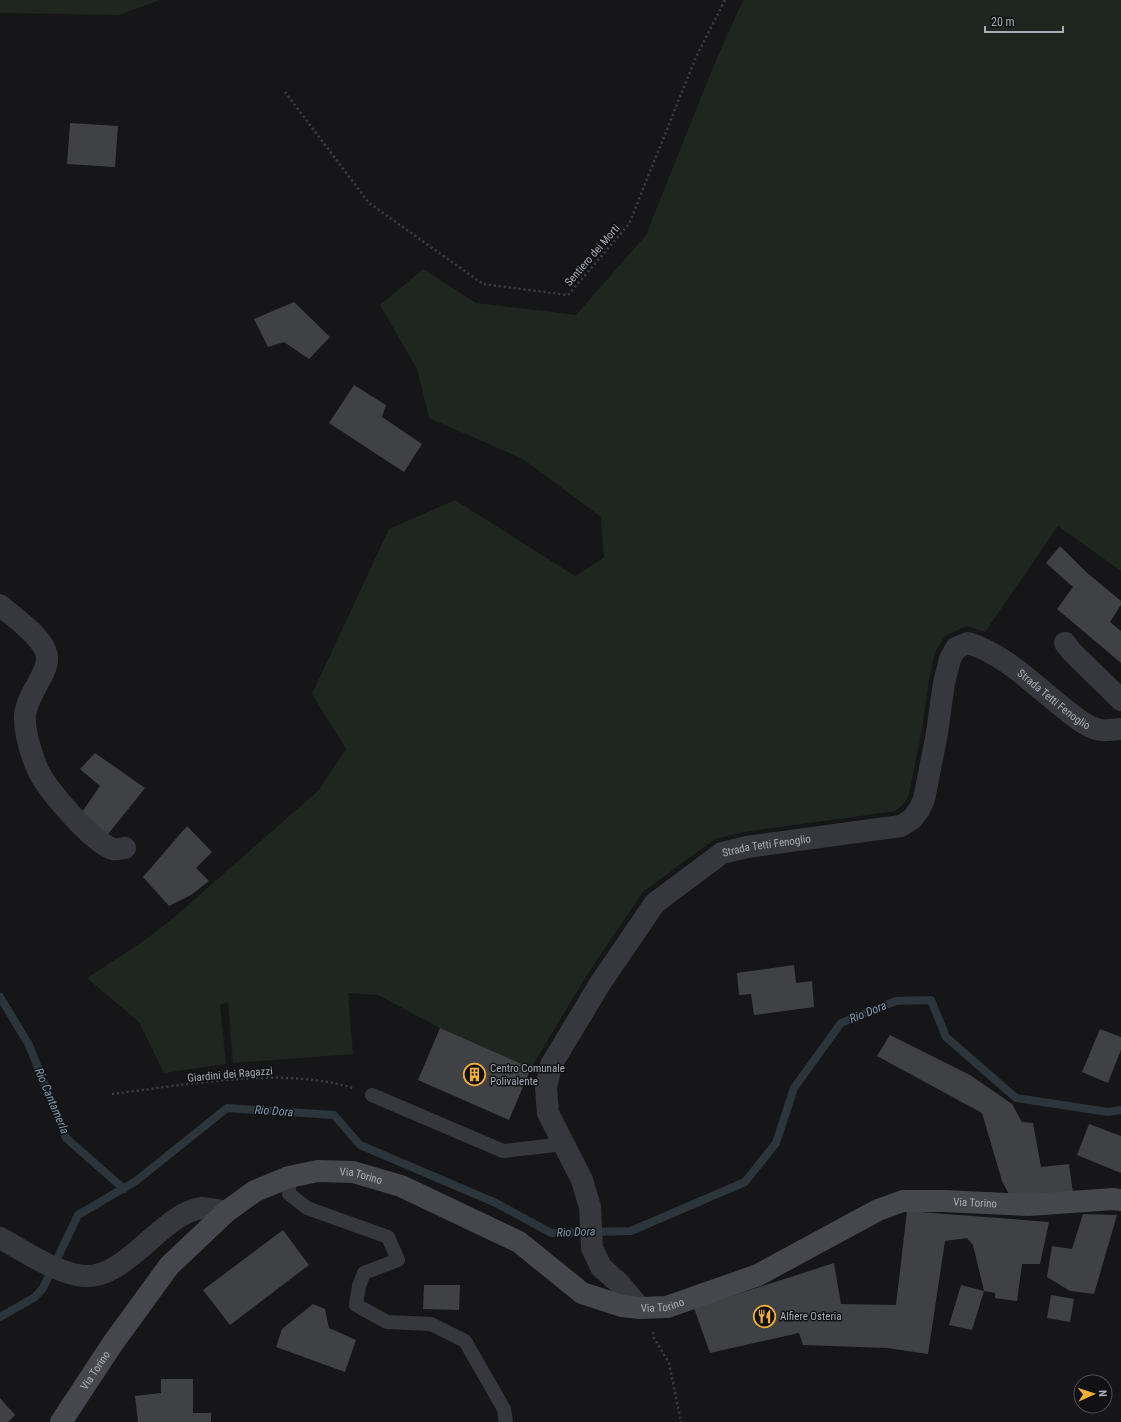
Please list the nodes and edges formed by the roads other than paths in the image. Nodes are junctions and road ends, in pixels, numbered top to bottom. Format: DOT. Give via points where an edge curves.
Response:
graph roads {
  1 [pos="0,605"];
  2 [pos="1065,643"];
  3 [pos="1121,700"];
  4 [pos="1121,729"];
  5 [pos="125,848"];
  6 [pos="372,1095"];
  7 [pos="564,1144"];
  8 [pos="289,1176"];
  9 [pos="1121,1200"];
  10 [pos="226,1212"];
  11 [pos="0,1238"];
  12 [pos="647,1308"];
  13 [pos="61,1422"];
  14 [pos="506,1422"];
  1 -- 5 [label="street" via="40,640 47,658 43,674 30,696 25,715 28,739 38,769 54,794 99,842 115,850"];
  2 -- 3 [label="street"];
  4 -- 7 [label="street, Strada Tetti Fenoglio" via="1100,730 1089,726 1002,658 980,646 968,643 956,648 950,659 944,683 924,799 912,819 901,826 747,847 722,853 655,903 601,982 551,1065 546,1088 548,1113"];
  6 -- 7 [label="lane" via="503,1151"];
  7 -- 12 [label="street, Strada Tetti Fenoglio" via="582,1180 590,1207 592,1248 601,1268"];
  8 -- 10 [label="street, Via Torino" via="255,1191"];
  8 -- 12 [label="street, Via Torino" via="318,1171 353,1172 401,1186 519,1242 582,1293 622,1306"];
  8 -- 14 [label="lane" via="289,1194 307,1208 388,1237 398,1260 364,1274 356,1305 386,1322 431,1324 465,1341 504,1409"];
  9 -- 12 [label="street, Via Torino" via="1029,1205 903,1201 878,1210 758,1275 667,1307"];
  10 -- 11 [label="street" via="203,1208 186,1213 122,1264 96,1276 78,1276 52,1266"];
  10 -- 13 [label="street, Via Torino" via="169,1266 113,1343"];
}
